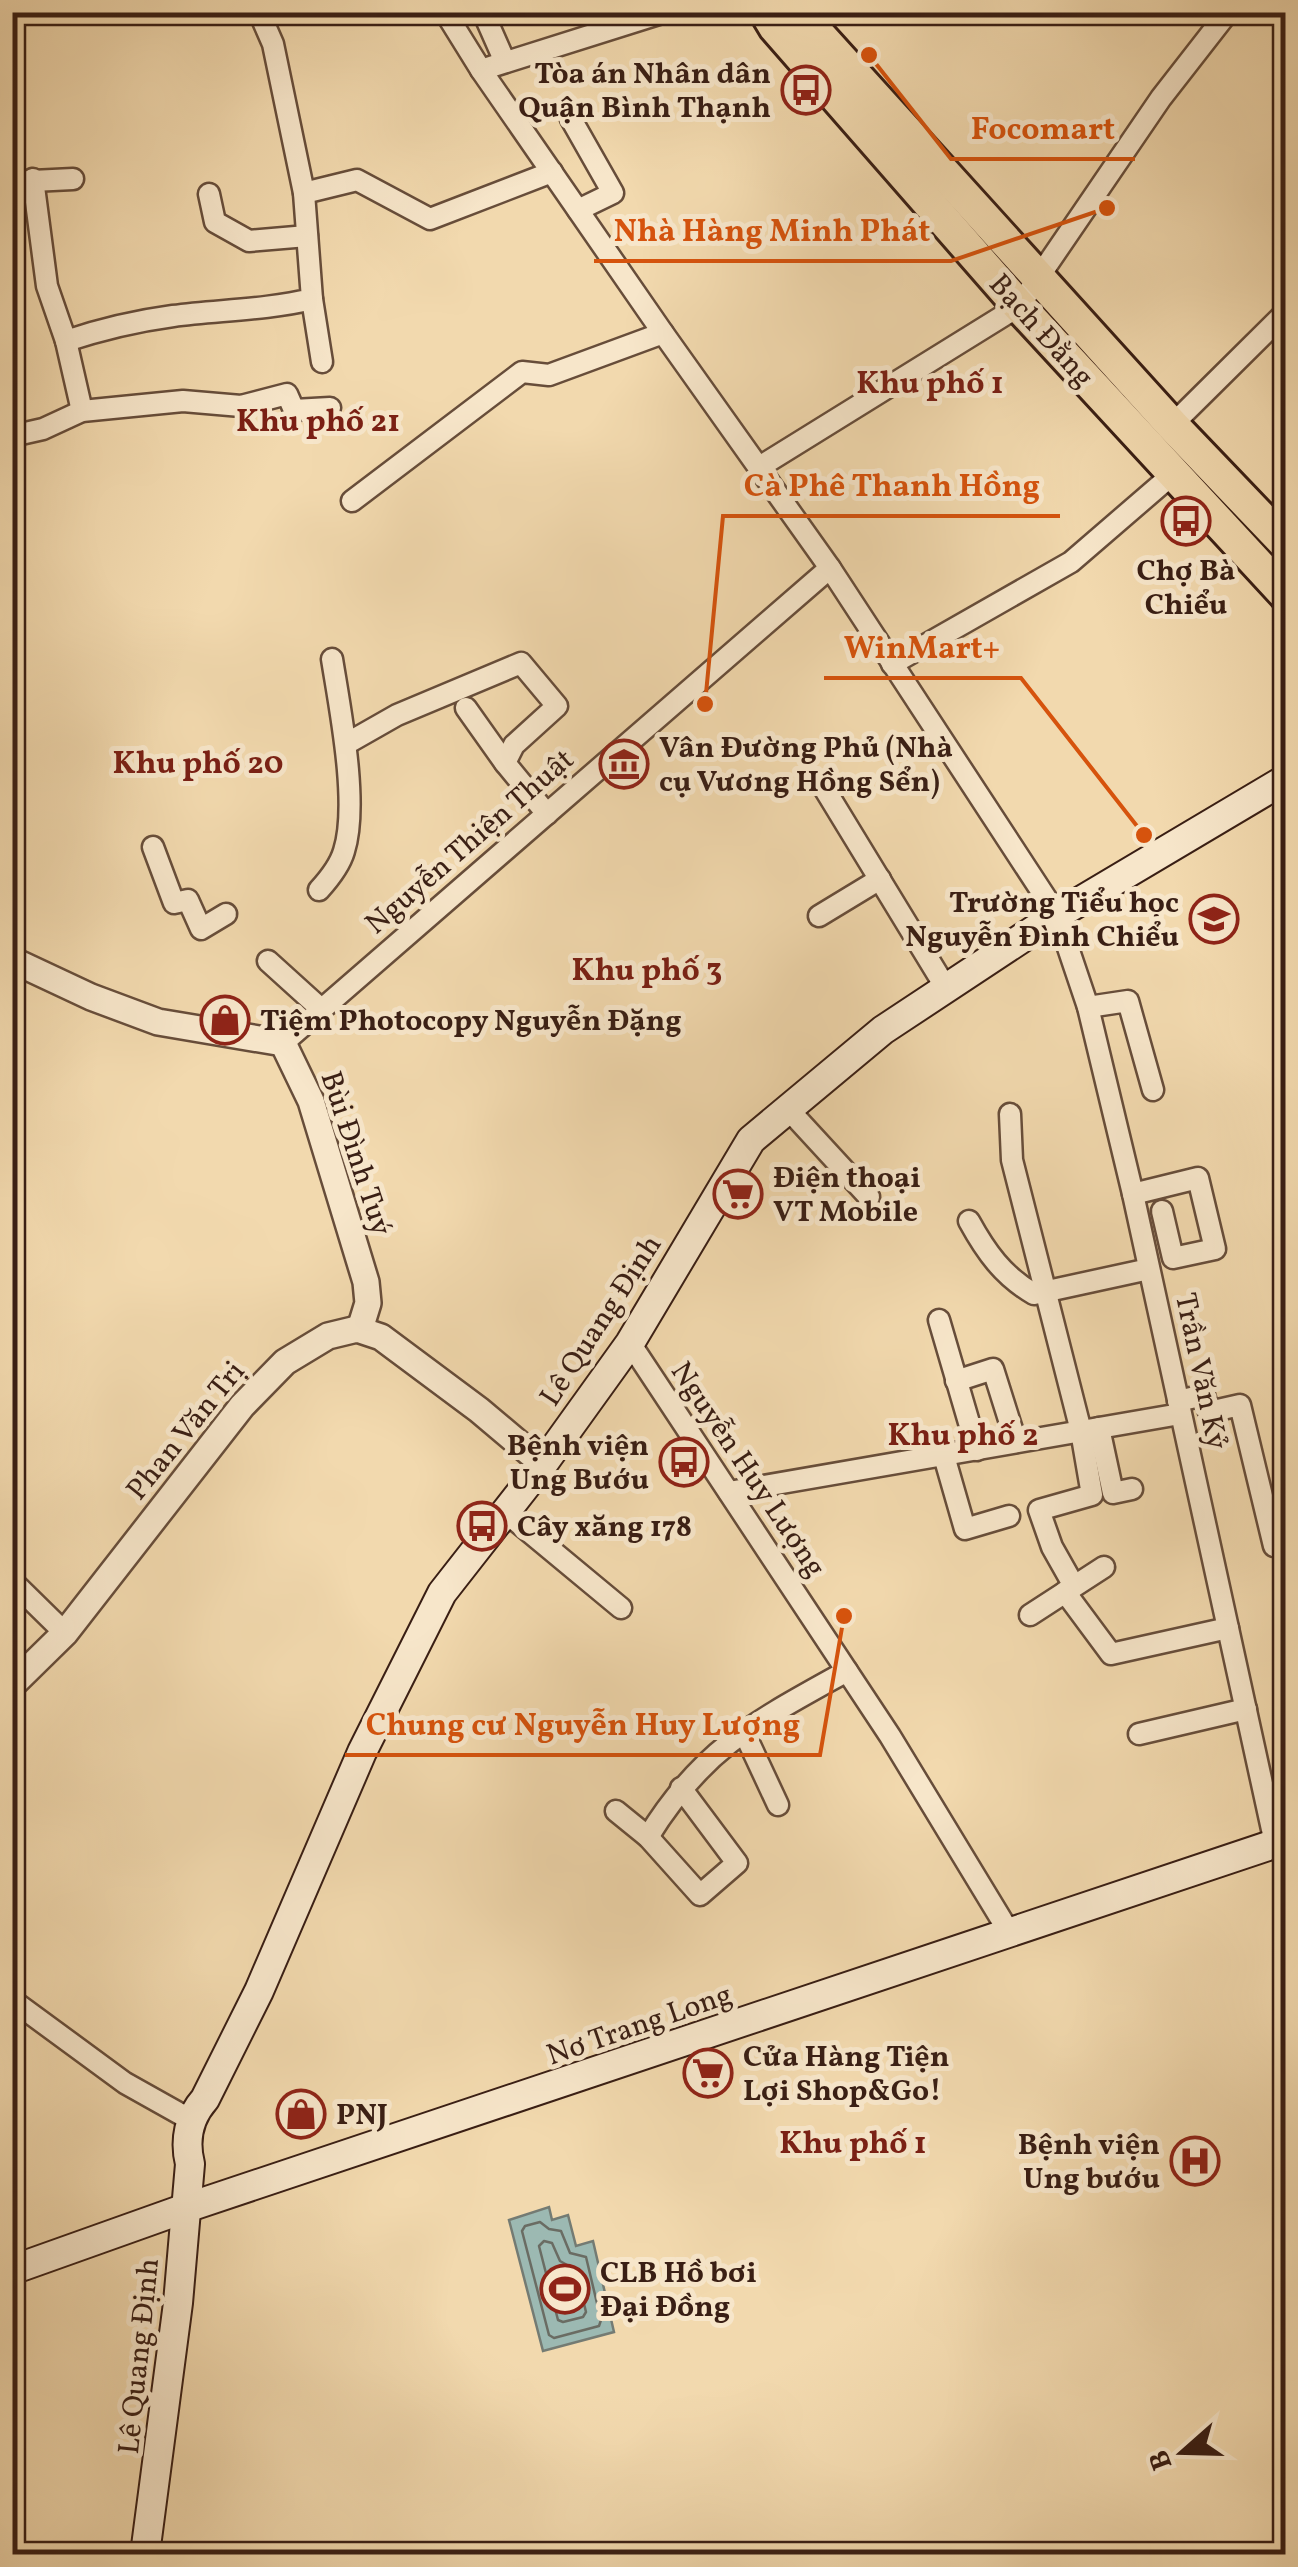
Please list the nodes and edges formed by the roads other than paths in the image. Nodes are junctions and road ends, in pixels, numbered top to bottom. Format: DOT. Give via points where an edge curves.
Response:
graph roads {
  1 [pos="259,12"];
  2 [pos="445,12"];
  3 [pos="484,12"];
  4 [pos="664,12"];
  5 [pos="766,12"];
  6 [pos="798,12"];
  7 [pos="1228,12"];
  8 [pos="505,62"];
  9 [pos="481,70"];
  10 [pos="571,119"];
  11 [pos="552,172"];
  12 [pos="73,179"];
  13 [pos="23,180"];
  14 [pos="304,193"];
  15 [pos="209,194"];
  16 [pos="578,210"];
  17 [pos="308,236"];
  18 [pos="1040,278"];
  19 [pos="312,299"];
  20 [pos="1019,306"];
  21 [pos="1286,312"];
  22 [pos="663,333"];
  23 [pos="66,341"];
  24 [pos="322,362"];
  25 [pos="330,408"];
  26 [pos="82,411"];
  27 [pos="1172,425"];
  28 [pos="12,436"];
  29 [pos="760,466"];
  30 [pos="1173,474"];
  31 [pos="352,501"];
  32 [pos="1286,544"];
  33 [pos="830,568"];
  34 [pos="1286,595"];
  35 [pos="332,659"];
  36 [pos="892,664"];
  37 [pos="466,708"];
  38 [pos="346,744"];
  39 [pos="505,764"];
  40 [pos="1284,777"];
  41 [pos="824,788"];
  42 [pos="547,814"];
  43 [pos="153,848"];
  44 [pos="880,879"];
  45 [pos="319,890"];
  46 [pos="226,914"];
  47 [pos="1056,915"];
  48 [pos="819,916"];
  49 [pos="268,961"];
  50 [pos="13,962"];
  51 [pos="946,988"];
  52 [pos="1088,1007"];
  53 [pos="321,1008"];
  54 [pos="283,1043"];
  55 [pos="1153,1090"];
  56 [pos="788,1109"];
  57 [pos="1010,1114"];
  58 [pos="1133,1194"];
  59 [pos="869,1198"];
  60 [pos="1162,1211"];
  61 [pos="969,1221"];
  62 [pos="1149,1269"];
  63 [pos="1046,1294"];
  64 [pos="939,1320"];
  65 [pos="360,1329"];
  66 [pos="630,1343"];
  67 [pos="956,1381"];
  68 [pos="1179,1408"];
  69 [pos="1090,1429"];
  70 [pos="1016,1442"];
  71 [pos="976,1450"];
  72 [pos="944,1456"];
  73 [pos="543,1464"];
  74 [pos="1132,1489"];
  75 [pos="730,1492"];
  76 [pos="504,1511"];
  77 [pos="1009,1516"];
  78 [pos="1274,1546"];
  79 [pos="1104,1566"];
  80 [pos="12,1581"];
  81 [pos="1070,1589"];
  82 [pos="621,1608"];
  83 [pos="1030,1615"];
  84 [pos="1228,1628"];
  85 [pos="65,1633"];
  86 [pos="847,1671"];
  87 [pos="12,1685"];
  88 [pos="1246,1709"];
  89 [pos="744,1730"];
  90 [pos="1139,1734"];
  91 [pos="682,1788"];
  92 [pos="778,1804"];
  93 [pos="616,1811"];
  94 [pos="648,1837"];
  95 [pos="1280,1841"];
  96 [pos="1009,1932"];
  97 [pos="12,2000"];
  98 [pos="198,2110"];
  99 [pos="186,2208"];
  100 [pos="12,2270"];
  101 [pos="146,2554"];
  1 -- 14 [label="street" via="273,44"];
  2 -- 9 [label="street, Trần Văn Kỷ"];
  3 -- 8 [label="street"];
  4 -- 8 [label="street"];
  5 -- 20 [label="main road, Bạch Đằng"];
  6 -- 18 [label="main road, Bạch Đằng"];
  7 -- 18 [label="street" via="1160,98"];
  8 -- 9 [label="street"];
  9 -- 11 [label="street, Trần Văn Kỷ"];
  10 -- 16 [label="street" via="613,193"];
  11 -- 14 [label="street" via="430,219 358,180"];
  11 -- 16 [label="street, Trần Văn Kỷ"];
  12 -- 13 [label="street"];
  13 -- 23 [label="street"];
  14 -- 17 [label="street"];
  15 -- 17 [label="street" via="215,222 249,241"];
  16 -- 22 [label="street, Trần Văn Kỷ"];
  17 -- 19 [label="street"];
  18 -- 20 [label="street"];
  18 -- 27 [label="main road, Bạch Đằng"];
  19 -- 23 [label="street" via="112,326"];
  19 -- 24 [label="street"];
  20 -- 29 [label="street"];
  20 -- 30 [label="main road, Bạch Đằng"];
  21 -- 27 [label="street"];
  22 -- 29 [label="street, Trần Văn Kỷ"];
  22 -- 31 [label="street" via="549,375 522,372"];
  23 -- 26 [label="street"];
  25 -- 26 [label="street" via="294,410 288,394 241,406 183,401"];
  26 -- 28 [label="street"];
  27 -- 32 [label="main road, Bạch Đằng"];
  29 -- 33 [label="street, Trần Văn Kỷ"];
  30 -- 34 [label="main road, Bạch Đằng"];
  30 -- 36 [label="street" via="1071,562"];
  33 -- 36 [label="street, Trần Văn Kỷ"];
  33 -- 42 [label="street, Nguyễn Thiện Thuật"];
  35 -- 38 [label="street"];
  36 -- 47 [label="street, Trần Văn Kỷ"];
  37 -- 39 [label="street"];
  38 -- 39 [label="street" via="520,663 557,706 514,745"];
  38 -- 45 [label="street" via="349,827 344,853"];
  39 -- 42 [label="street"];
  40 -- 47 [label="main road, Lê Quang Định"];
  41 -- 44 [label="street"];
  42 -- 53 [label="street, Nguyễn Thiện Thuật"];
  43 -- 46 [label="street" via="174,903 188,900 201,929"];
  44 -- 48 [label="street"];
  44 -- 51 [label="street"];
  47 -- 51 [label="main road, Lê Quang Định"];
  47 -- 52 [label="street, Trần Văn Kỷ"];
  49 -- 53 [label="street"];
  50 -- 54 [label="street" via="158,1022"];
  51 -- 56 [label="main road, Lê Quang Định"];
  52 -- 55 [label="street" via="1128,1001"];
  52 -- 58 [label="street, Trần Văn Kỷ"];
  53 -- 54 [label="street, Nguyễn Thiện Thuật"];
  54 -- 65 [label="street, Bùi Đình Tuý" via="312,1101 366,1282"];
  56 -- 59 [label="street"];
  56 -- 66 [label="main road, Lê Quang Định" via="751,1140"];
  57 -- 63 [label="street" via="1012,1160"];
  58 -- 60 [label="street" via="1198,1178 1215,1249 1173,1258"];
  58 -- 62 [label="street, Trần Văn Kỷ"];
  61 -- 63 [label="street" via="987,1254 1015,1283"];
  62 -- 63 [label="street"];
  62 -- 68 [label="street, Trần Văn Kỷ"];
  63 -- 69 [label="street"];
  64 -- 67 [label="street"];
  65 -- 73 [label="street" via="431,1373"];
  65 -- 85 [label="street, Phan Văn Trị" via="328,1336 267,1379"];
  66 -- 73 [label="main road, Lê Quang Định"];
  66 -- 75 [label="street, Nguyễn Huy Lượng"];
  67 -- 70 [label="street" via="992,1369"];
  67 -- 71 [label="street"];
  68 -- 69 [label="street"];
  68 -- 78 [label="street" via="1204,1394 1209,1412 1240,1405"];
  68 -- 84 [label="street, Trần Văn Kỷ"];
  69 -- 70 [label="street"];
  69 -- 74 [label="street" via="1114,1494"];
  69 -- 81 [label="street" via="1092,1495 1039,1510"];
  70 -- 71 [label="street"];
  71 -- 72 [label="street"];
  72 -- 75 [label="street"];
  72 -- 77 [label="street" via="964,1529"];
  73 -- 76 [label="main road, Lê Quang Định"];
  75 -- 86 [label="street, Nguyễn Huy Lượng"];
  76 -- 82 [label="street"];
  76 -- 98 [label="main road, Lê Quang Định" via="442,1593"];
  79 -- 81 [label="street"];
  80 -- 85 [label="street"];
  81 -- 83 [label="street"];
  81 -- 84 [label="street" via="1111,1654"];
  84 -- 88 [label="street, Trần Văn Kỷ"];
  85 -- 87 [label="street, Phan Văn Trị"];
  86 -- 89 [label="street"];
  86 -- 96 [label="street, Nguyễn Huy Lượng"];
  88 -- 90 [label="street"];
  88 -- 95 [label="street, Trần Văn Kỷ"];
  89 -- 91 [label="street"];
  89 -- 92 [label="street"];
  91 -- 94 [label="street"];
  91 -- 94 [label="street" via="737,1863 700,1894"];
  93 -- 94 [label="street"];
  95 -- 96 [label="main road, Nơ Trang Long"];
  96 -- 99 [label="main road, Nơ Trang Long"];
  97 -- 98 [label="street" via="125,2083"];
  98 -- 99 [label="main road, Lê Quang Định" via="207,2118 190,2164"];
  99 -- 100 [label="main road, Nơ Trang Long"];
  99 -- 101 [label="main road, Lê Quang Định"];
}
